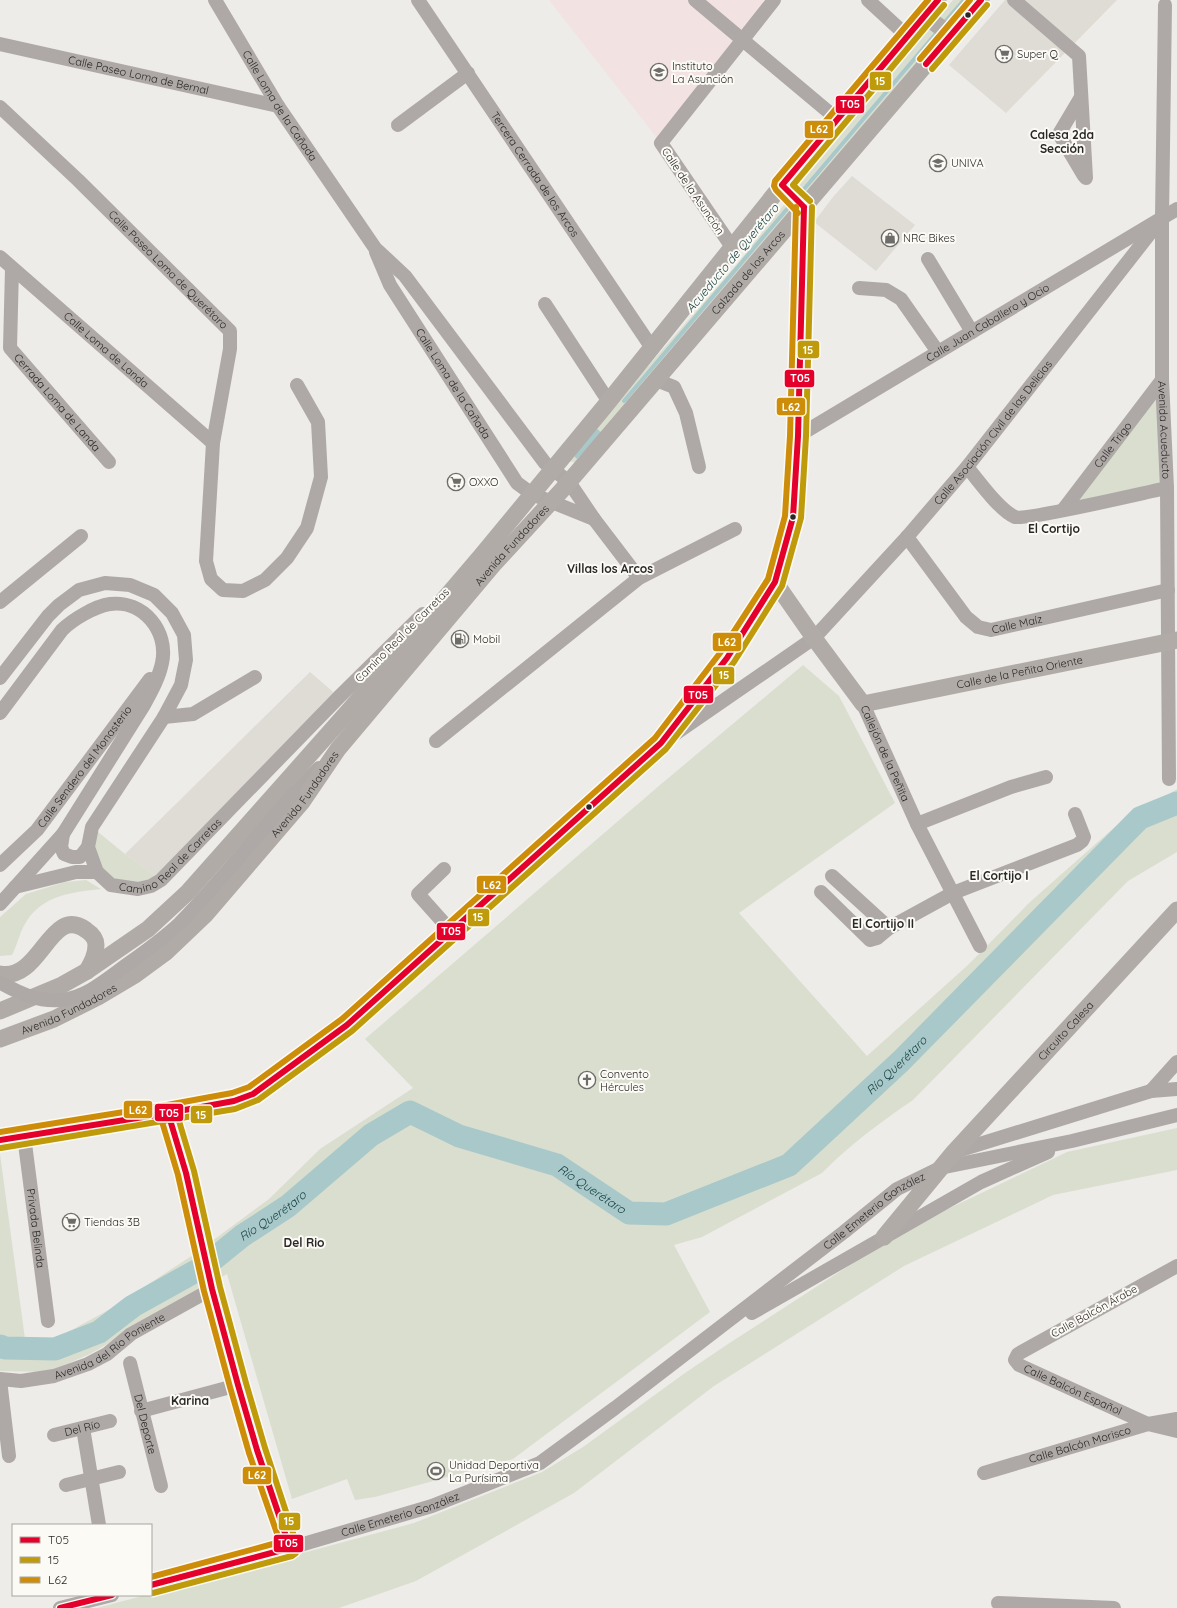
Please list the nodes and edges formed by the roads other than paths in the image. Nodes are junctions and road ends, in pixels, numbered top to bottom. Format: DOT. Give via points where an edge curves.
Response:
graph roads {
  1 [pos="215,0"];
  2 [pos="418,0"];
  3 [pos="695,0"];
  4 [pos="774,0"];
  5 [pos="868,0"];
  6 [pos="938,0"];
  7 [pos="982,0"];
  8 [pos="1014,0"];
  9 [pos="1165,5"];
  10 [pos="925,16"];
  11 [pos="951,35"];
  12 [pos="908,36"];
  13 [pos="742,40"];
  14 [pos="0,44"];
  15 [pos="468,73"];
  16 [pos="1081,97"];
  17 [pos="278,106"];
  18 [pos="0,107"];
  19 [pos="837,119"];
  20 [pos="398,125"];
  21 [pos="782,184"];
  22 [pos="804,207"];
  23 [pos="1177,209"];
  24 [pos="1162,218"];
  25 [pos="732,247"];
  26 [pos="375,248"];
  27 [pos="0,257"];
  28 [pos="928,259"];
  29 [pos="12,268"];
  30 [pos="859,288"];
  31 [pos="545,304"];
  32 [pos="972,332"];
  33 [pos="652,348"];
  34 [pos="938,352"];
  35 [pos="656,380"];
  36 [pos="1162,380"];
  37 [pos="297,385"];
  38 [pos="607,404"];
  39 [pos="622,420"];
  40 [pos="798,436"];
  41 [pos="213,443"];
  42 [pos="109,462"];
  43 [pos="699,467"];
  44 [pos="967,467"];
  45 [pos="553,468"];
  46 [pos="1167,488"];
  47 [pos="560,492"];
  48 [pos="532,494"];
  49 [pos="1063,510"];
  50 [pos="594,520"];
  51 [pos="735,529"];
  52 [pos="81,536"];
  53 [pos="907,537"];
  54 [pos="481,556"];
  55 [pos="639,578"];
  56 [pos="775,582"];
  57 [pos="1168,590"];
  58 [pos="0,602"];
  59 [pos="814,638"];
  60 [pos="1173,641"];
  61 [pos="163,662"];
  62 [pos="255,677"];
  63 [pos="0,678"];
  64 [pos="863,704"];
  65 [pos="0,714"];
  66 [pos="164,717"];
  67 [pos="436,741"];
  68 [pos="661,743"];
  69 [pos="338,749"];
  70 [pos="1046,777"];
  71 [pos="1169,779"];
  72 [pos="1075,814"];
  73 [pos="917,824"];
  74 [pos="62,834"];
  75 [pos="88,847"];
  76 [pos="0,865"];
  77 [pos="444,869"];
  78 [pos="97,872"];
  79 [pos="832,876"];
  80 [pos="15,887"];
  81 [pos="821,892"];
  82 [pos="953,893"];
  83 [pos="0,904"];
  84 [pos="1177,910"];
  85 [pos="889,928"];
  86 [pos="451,931"];
  87 [pos="980,946"];
  88 [pos="87,971"];
  89 [pos="0,980"];
  90 [pos="0,1011"];
  91 [pos="0,1039"];
  92 [pos="1177,1062"];
  93 [pos="1177,1089"];
  94 [pos="1151,1092"];
  95 [pos="168,1114"];
  96 [pos="1177,1115"];
  97 [pos="24,1136"];
  98 [pos="0,1140"];
  99 [pos="1072,1141"];
  100 [pos="954,1152"];
  101 [pos="940,1168"];
  102 [pos="844,1232"];
  103 [pos="884,1237"];
  104 [pos="856,1253"];
  105 [pos="1177,1266"];
  106 [pos="212,1286"];
  107 [pos="48,1321"];
  108 [pos="705,1339"];
  109 [pos="1015,1360"];
  110 [pos="130,1364"];
  111 [pos="0,1380"];
  112 [pos="238,1385"];
  113 [pos="141,1410"];
  114 [pos="1177,1418"];
  115 [pos="110,1421"];
  116 [pos="1148,1424"];
  117 [pos="83,1428"];
  118 [pos="1177,1431"];
  119 [pos="54,1435"];
  120 [pos="9,1456"];
  121 [pos="119,1472"];
  122 [pos="984,1473"];
  123 [pos="92,1478"];
  124 [pos="66,1485"];
  125 [pos="161,1486"];
  126 [pos="99,1524"];
  127 [pos="290,1548"];
  128 [pos="152,1585"];
  129 [pos="106,1596"];
  130 [pos="998,1602"];
  131 [pos="60,1608"];
  132 [pos="1114,1608"];
  1 -- 17 [label="street, Calle Loma de la Cañada"];
  2 -- 15 [label="street, Tercera Cerrada de los Arcos"];
  3 -- 13 [label="street"];
  4 -- 13 [label="street, Calle de la Asunción"];
  5 -- 12 [label="street"];
  6 -- 10 [label="main road"];
  7 -- 11 [label="main road, Calzada de los Arcos"];
  8 -- 16 [label="street" via="1079,56"];
  9 -- 24 [label="street, Avenida Acueducto"];
  10 -- 11 [label="main road"];
  10 -- 12 [label="main road"];
  11 -- 22 [label="main road, Calzada de los Arcos"];
  12 -- 19 [label="main road"];
  13 -- 19 [label="street"];
  13 -- 25 [label="street, Calle de la Asunción" via="661,143"];
  14 -- 17 [label="street, Calle Paseo Loma de Bernal"];
  15 -- 20 [label="street"];
  15 -- 33 [label="street, Tercera Cerrada de los Arcos"];
  17 -- 26 [label="street, Calle Loma de la Cañada"];
  18 -- 41 [label="street, Calle Paseo Loma de Querétaro" via="78,180 230,331 230,349"];
  19 -- 21 [label="main road"];
  21 -- 22 [label="main road"];
  21 -- 25 [label="main road"];
  22 -- 35 [label="main road, Calzada de los Arcos"];
  22 -- 40 [label="main road"];
  23 -- 24 [label="street, Calle Juan Caballero y Ocio"];
  24 -- 32 [label="street, Calle Juan Caballero y Ocio"];
  24 -- 36 [label="street, Avenida Acueducto"];
  24 -- 44 [label="street, Calle Asociación Civil de las Delicias"];
  25 -- 33 [label="main road"];
  26 -- 45 [label="street, Calle Loma de la Cañada" via="405,276 545,463"];
  26 -- 48 [label="street, Calle Loma de la Cañada" via="390,285 517,483"];
  27 -- 29 [label="street, Calle Loma de Landa"];
  28 -- 32 [label="street"];
  29 -- 41 [label="street, Calle Loma de Landa"];
  29 -- 42 [label="street, Cerrada Loma de Landa" via="10,348"];
  30 -- 34 [label="street" via="886,290 901,299"];
  31 -- 38 [label="street"];
  32 -- 34 [label="street, Calle Juan Caballero y Ocio"];
  33 -- 38 [label="main road"];
  34 -- 40 [label="street, Calle Juan Caballero y Ocio"];
  35 -- 39 [label="main road, Calzada de los Arcos"];
  35 -- 43 [label="street" via="674,387 686,412"];
  36 -- 46 [label="street, Avenida Acueducto"];
  36 -- 49 [label="street, Calle Trigo"];
  37 -- 41 [label="street, Calle Paseo Loma de Querétaro" via="318,422 322,477 308,528 287,558 265,580 243,591 223,590 211,579 206,561"];
  38 -- 39 [label="main road"];
  38 -- 45 [label="main road"];
  39 -- 47 [label="main road, Calzada de los Arcos"];
  40 -- 56 [label="main road" via="793,517"];
  44 -- 49 [label="street" via="1005,512 1017,518"];
  44 -- 53 [label="street, Calle Asociación Civil de las Delicias"];
  45 -- 47 [label="street, Calle Loma de la Cañada"];
  45 -- 48 [label="main road, Avenida Fundadores"];
  46 -- 49 [label="street"];
  46 -- 57 [label="street, Avenida Acueducto"];
  47 -- 48 [label="street, Calle Loma de la Cañada"];
  47 -- 50 [label="street"];
  47 -- 50 [label="street"];
  47 -- 69 [label="main road, Avenida Fundadores" via="493,565"];
  48 -- 54 [label="main road, Avenida Fundadores"];
  50 -- 55 [label="street"];
  51 -- 55 [label="street"];
  52 -- 58 [label="street"];
  53 -- 57 [label="street, Calle Maíz" via="966,617 978,627 991,630"];
  53 -- 59 [label="street, Calle Asociación Civil de las Delicias"];
  54 -- 78 [label="street, Camino Real de Carretas" via="161,880 138,889 113,886"];
  54 -- 88 [label="main road, Avenida Fundadores" via="353,706 188,892 148,930"];
  55 -- 67 [label="street"];
  56 -- 59 [label="main road, Callejón de la Peñita"];
  56 -- 68 [label="street" via="727,658"];
  57 -- 60 [label="street, Avenida Acueducto"];
  59 -- 64 [label="main road, Callejón de la Peñita"];
  59 -- 68 [label="street, Calle Asociación Civil de las Delicias"];
  60 -- 64 [label="main road, Calle de la Peñita Oriente"];
  60 -- 71 [label="street, Avenida Acueducto"];
  61 -- 65 [label="street" via="162,642 156,626 146,613 127,605 109,604 70,621"];
  61 -- 74 [label="street" via="144,705"];
  61 -- 76 [label="street, Calle Sendero del Monasterio" via="37,830"];
  62 -- 66 [label="street" via="193,714"];
  63 -- 66 [label="street" via="48,616 79,590 105,583 130,585 154,595 172,613 184,635 186,660 181,685"];
  64 -- 73 [label="street, Callejón de la Peñita"];
  66 -- 75 [label="street" via="92,827"];
  68 -- 86 [label="street"];
  69 -- 89 [label="street, bridge" via="294,793 179,924 105,982 62,1000 40,1000 22,994"];
  69 -- 91 [label="main road, Avenida Fundadores" via="302,802 206,914 165,953 98,997 54,1019"];
  70 -- 73 [label="street" via="1011,786"];
  72 -- 82 [label="street" via="1084,837 1082,841 1070,848"];
  73 -- 82 [label="street, Callejón de la Peñita"];
  74 -- 75 [label="street" via="64,854 80,857"];
  74 -- 80 [label="street"];
  75 -- 78 [label="street, Camino Real de Carretas"];
  77 -- 86 [label="street" via="418,894"];
  78 -- 80 [label="street" via="76,872"];
  79 -- 85 [label="street"];
  80 -- 83 [label="street"];
  81 -- 85 [label="street" via="870,940 877,938"];
  82 -- 85 [label="street"];
  82 -- 87 [label="street, Callejón de la Peñita"];
  84 -- 100 [label="main road, Circuito Calesa"];
  86 -- 95 [label="street" via="347,1025 253,1094 234,1101"];
  88 -- 89 [label="main road" via="94,959 96,941 92,934 81,926 69,924 54,934 22,971 6,975"];
  88 -- 90 [label="main road, Avenida Fundadores" via="62,985"];
  92 -- 94 [label="street"];
  93 -- 94 [label="street"];
  94 -- 100 [label="street"];
  95 -- 97 [label="street"];
  95 -- 106 [label="street" via="186,1173"];
  96 -- 99 [label="street, Calle Emeterio González"];
  97 -- 98 [label="street"];
  97 -- 107 [label="street, Privada Belinda"];
  99 -- 101 [label="street, Calle Emeterio González"];
  99 -- 103 [label="street, Calle Emeterio González" via="981,1182"];
  100 -- 101 [label="main road, Circuito Calesa"];
  101 -- 102 [label="street, Calle Emeterio González" via="897,1189"];
  101 -- 103 [label="main road, Circuito Calesa"];
  102 -- 104 [label="street" via="844,1245"];
  102 -- 108 [label="street, Calle Emeterio González"];
  103 -- 104 [label="street, Calle Emeterio González"];
  104 -- 108 [label="street, Calle Emeterio González"];
  105 -- 109 [label="street, Calle Balcón Árabe" via="1018,1354"];
  106 -- 111 [label="street, Avenida del Río Poniente" via="130,1334 107,1354 88,1364 54,1376 21,1381"];
  106 -- 112 [label="street"];
  108 -- 127 [label="street, Calle Emeterio González" via="540,1463 432,1506"];
  109 -- 116 [label="street, Calle Balcón Español" via="1019,1365"];
  110 -- 113 [label="street, Del Deporte"];
  111 -- 120 [label="street"];
  112 -- 113 [label="street"];
  112 -- 127 [label="street"];
  113 -- 125 [label="street, Del Deporte"];
  114 -- 116 [label="street, Calle Balcón Morisco"];
  115 -- 117 [label="street, Del Río"];
  116 -- 118 [label="street, Calle Balcón Español"];
  116 -- 122 [label="street, Calle Balcón Morisco"];
  117 -- 119 [label="street, Del Río"];
  117 -- 123 [label="street"];
  121 -- 123 [label="street"];
  123 -- 124 [label="street"];
  123 -- 126 [label="street"];
  127 -- 128 [label="street, Calle Emeterio González"];
  129 -- 131 [label="street"];
  130 -- 132 [label="street"];
}
